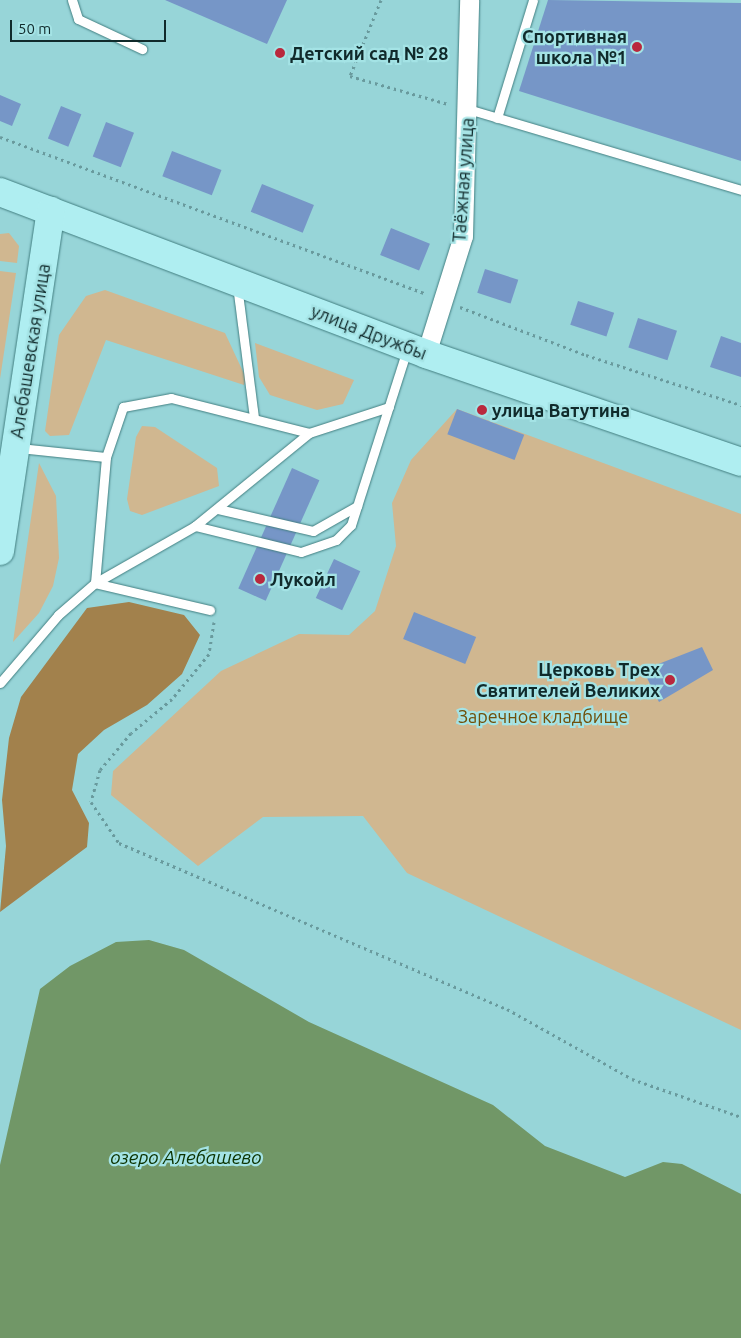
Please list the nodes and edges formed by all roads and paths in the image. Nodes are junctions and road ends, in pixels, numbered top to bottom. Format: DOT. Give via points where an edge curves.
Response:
graph roads {
  1 [pos="72,0"];
  2 [pos="381,0"];
  3 [pos="469,0"];
  4 [pos="533,0"];
  5 [pos="142,49"];
  6 [pos="468,109"];
  7 [pos="497,118"];
  8 [pos="0,137"];
  9 [pos="741,190"];
  10 [pos="0,192"];
  11 [pos="51,211"];
  12 [pos="236,280"];
  13 [pos="444,301"];
  14 [pos="417,351"];
  15 [pos="741,405"];
  16 [pos="389,407"];
  17 [pos="254,418"];
  18 [pos="309,433"];
  19 [pos="15,447"];
  20 [pos="106,457"];
  21 [pos="741,462"];
  22 [pos="357,506"];
  23 [pos="218,509"];
  24 [pos="195,526"];
  25 [pos="0,551"];
  26 [pos="95,583"];
  27 [pos="210,610"];
  28 [pos="0,683"];
  29 [pos="741,1117"];
  1 -- 5 [label="lane" via="78,19"];
  2 -- 6 [label="path" via="350,76"];
  3 -- 6 [label="street, Таёжная улица"];
  4 -- 7 [label="lane"];
  6 -- 7 [label="lane"];
  6 -- 13 [label="street, Таёжная улица" via="463,236"];
  7 -- 9 [label="lane"];
  8 -- 13 [label="path"];
  10 -- 11 [label="main road, улица Дружбы"];
  11 -- 12 [label="main road, улица Дружбы"];
  11 -- 19 [label="main road, Алебашевская улица"];
  12 -- 14 [label="main road, улица Дружбы"];
  12 -- 17 [label="lane"];
  13 -- 14 [label="street, Таёжная улица"];
  13 -- 15 [label="path" via="586,355"];
  14 -- 16 [label="lane"];
  14 -- 21 [label="main road, улица Дружбы"];
  16 -- 18 [label="lane"];
  16 -- 22 [label="lane"];
  17 -- 18 [label="lane"];
  17 -- 20 [label="lane" via="171,398 123,407"];
  18 -- 23 [label="lane"];
  19 -- 20 [label="lane"];
  19 -- 25 [label="main road, Алебашевская улица"];
  20 -- 26 [label="lane"];
  22 -- 23 [label="lane" via="313,531"];
  22 -- 24 [label="lane" via="351,526 336,540 301,552"];
  23 -- 24 [label="lane"];
  24 -- 26 [label="lane"];
  26 -- 27 [label="lane"];
  26 -- 28 [label="lane" via="58,616"];
  27 -- 29 [label="path" via="214,623 209,654 172,699 131,733 100,770 91,802 119,843 507,1009 632,1079"];
}
